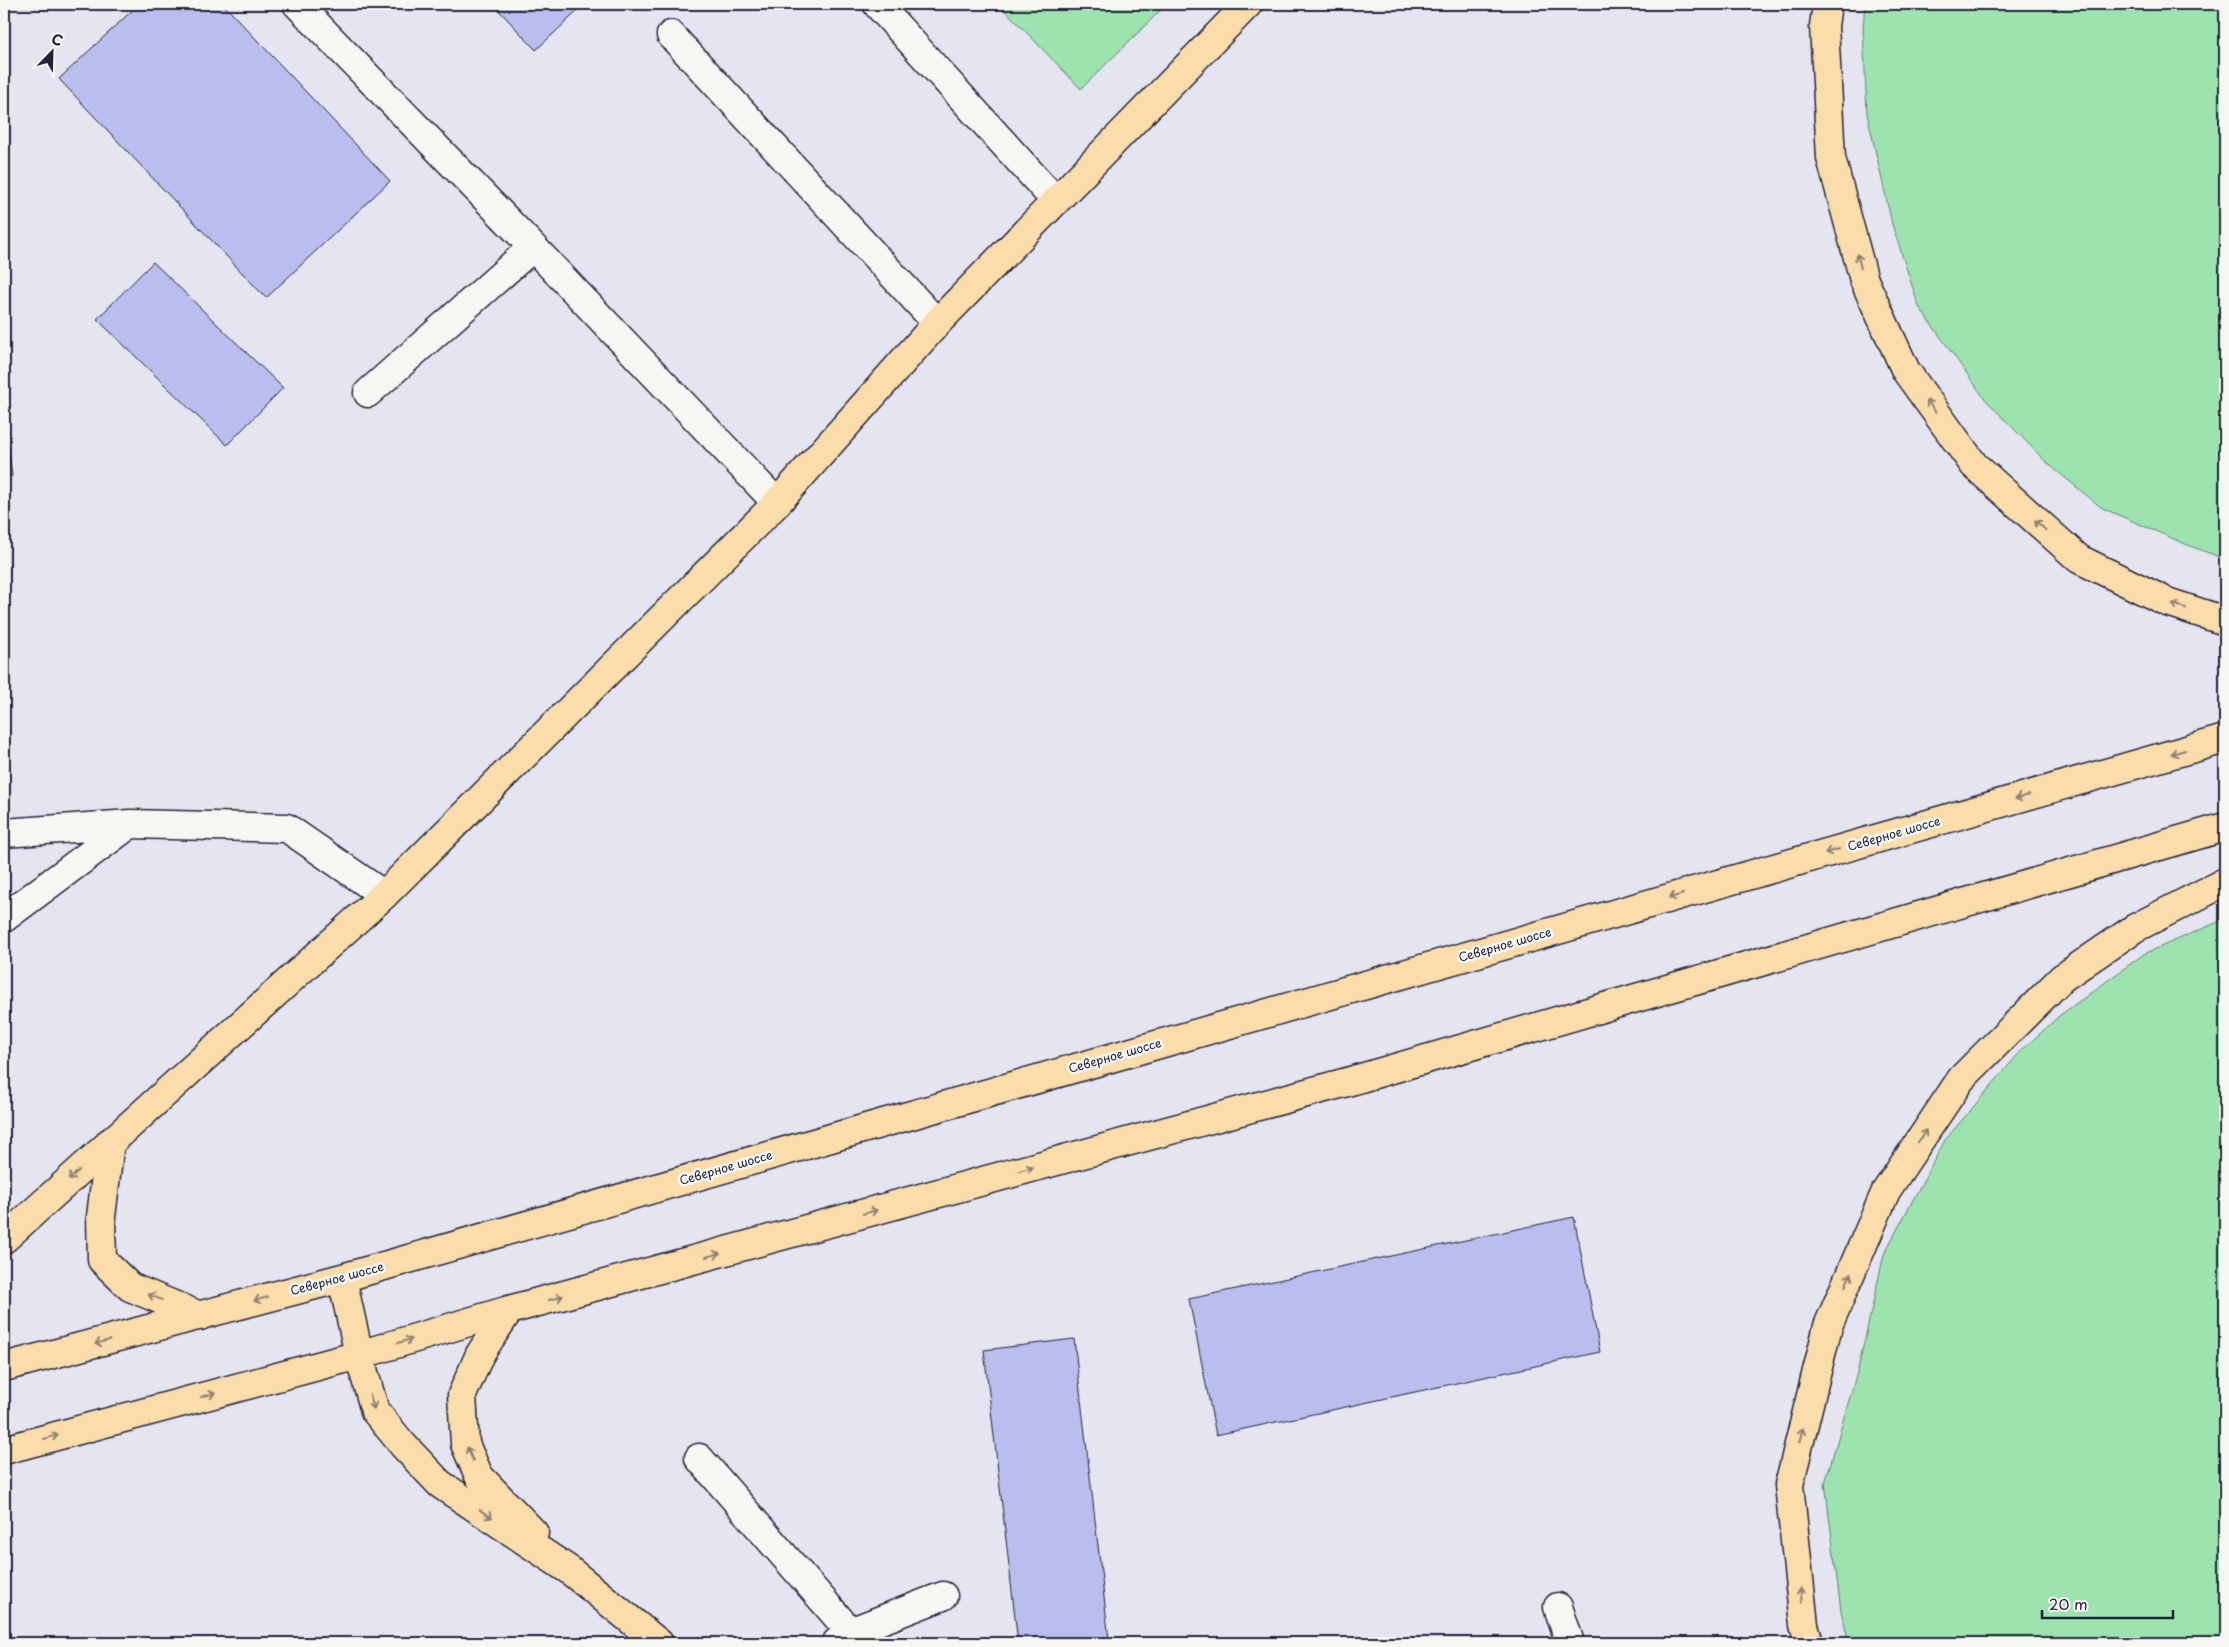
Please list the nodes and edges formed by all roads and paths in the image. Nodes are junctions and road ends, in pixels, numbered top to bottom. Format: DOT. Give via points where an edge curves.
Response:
graph roads {
  1 [pos="296,4"];
  2 [pos="877,4"];
  3 [pos="1248,4"];
  4 [pos="1827,4"];
  5 [pos="671,35"];
  6 [pos="1055,200"];
  7 [pos="533,247"];
  8 [pos="937,323"];
  9 [pos="368,393"];
  10 [pos="777,503"];
  11 [pos="2225,621"];
  12 [pos="2225,739"];
  13 [pos="130,824"];
  14 [pos="2225,827"];
  15 [pos="4,833"];
  16 [pos="2225,882"];
  17 [pos="384,895"];
  18 [pos="4,918"];
  19 [pos="110,1142"];
  20 [pos="4,1239"];
  21 [pos="342,1278"];
  22 [pos="509,1310"];
  23 [pos="200,1316"];
  24 [pos="359,1355"];
  25 [pos="4,1367"];
  26 [pos="4,1450"];
  27 [pos="699,1458"];
  28 [pos="569,1570"];
  29 [pos="943,1596"];
  30 [pos="1558,1607"];
  31 [pos="849,1639"];
  32 [pos="659,1643"];
  33 [pos="1570,1643"];
  34 [pos="1809,1643"];
  1 -- 7 [label="lane"];
  2 -- 6 [label="lane"];
  3 -- 6 [label="main road"];
  11 -- 4 [label="main road, one-way" via="2167,602 2079,559 1974,465 1906,371 1864,280 1831,158 1824,26"];
  5 -- 8 [label="lane"];
  6 -- 8 [label="main road"];
  7 -- 9 [label="lane"];
  7 -- 10 [label="lane"];
  8 -- 10 [label="main road"];
  10 -- 17 [label="main road"];
  12 -- 21 [label="main road, Северное шоссе, one-way"];
  13 -- 15 [label="lane"];
  13 -- 17 [label="lane" via="287,828"];
  13 -- 18 [label="lane"];
  22 -- 14 [label="main road, one-way" via="1347,1082"];
  34 -- 16 [label="main road, one-way" via="1804,1625 1789,1485 1828,1326 1886,1191 1961,1079 2062,978 2135,928"];
  17 -- 19 [label="main road"];
  19 -- 20 [label="main road, one-way"];
  23 -- 19 [label="main road, one-way" via="130,1287 102,1260 101,1217"];
  21 -- 23 [label="main road, Северное шоссе, one-way"];
  21 -- 24 [label="main road"];
  24 -- 22 [label="main road, one-way"];
  28 -- 22 [label="main road, one-way" via="479,1476 465,1444 462,1395 480,1354"];
  23 -- 25 [label="main road, Северное шоссе, one-way"];
  26 -- 24 [label="main road, one-way"];
  24 -- 28 [label="main road, one-way" via="374,1411 440,1484"];
  27 -- 31 [label="lane"];
  28 -- 32 [label="main road"];
  29 -- 31 [label="lane"];
  30 -- 33 [label="lane"];
}
